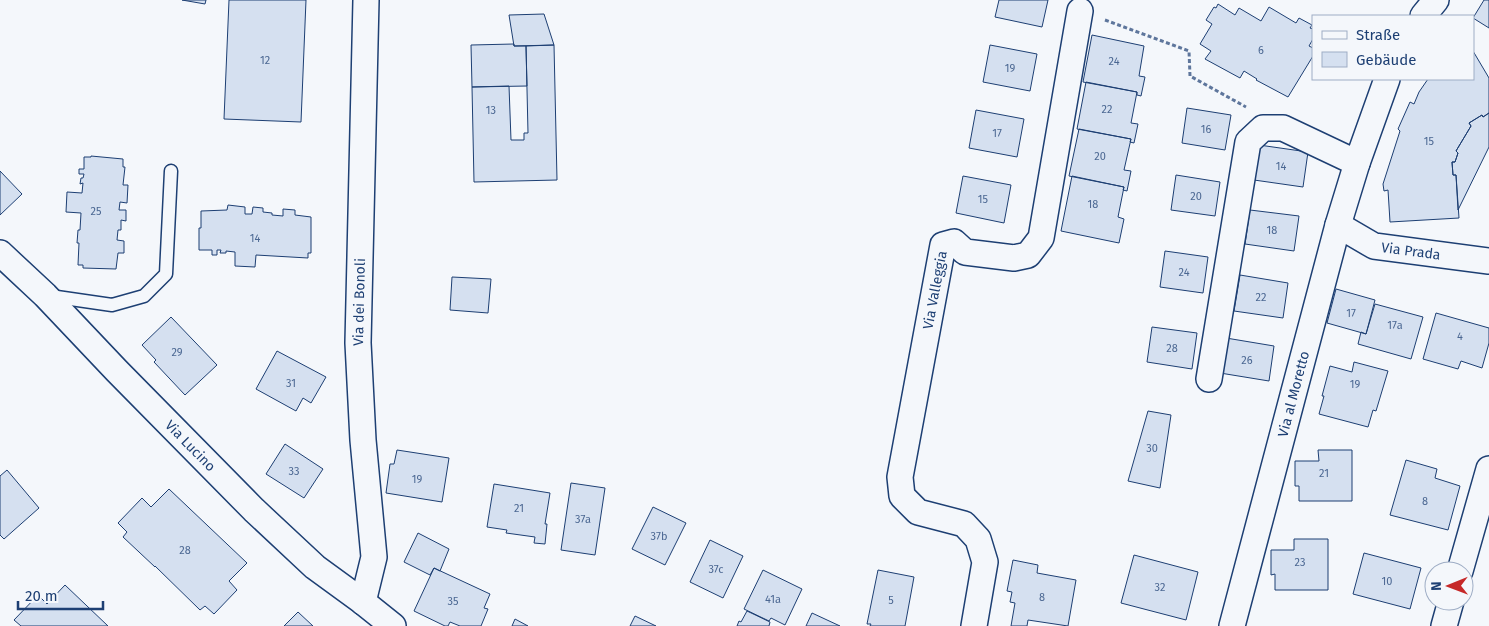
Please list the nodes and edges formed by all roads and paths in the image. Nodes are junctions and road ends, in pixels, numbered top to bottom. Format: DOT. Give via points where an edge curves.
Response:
graph roads {
  1 [pos="366,0"];
  2 [pos="1436,0"];
  3 [pos="1080,11"];
  4 [pos="1424,15"];
  5 [pos="1387,80"];
  6 [pos="1283,128"];
  7 [pos="1357,163"];
  8 [pos="171,171"];
  9 [pos="1338,225"];
  10 [pos="0,253"];
  11 [pos="1489,261"];
  12 [pos="45,295"];
  13 [pos="1209,379"];
  14 [pos="1489,468"];
  15 [pos="1463,561"];
  16 [pos="363,602"];
  17 [pos="1448,611"];
  18 [pos="393,626"];
  19 [pos="974,626"];
  20 [pos="1232,626"];
  21 [pos="1444,626"];
  1 -- 16 [label="street, Via dei Bonoli" via="358,343 374,557"];
  2 -- 4 [label="street"];
  3 -- 6 [label="path" via="1189,51 1190,76"];
  3 -- 19 [label="street, Via Valleggia" via="1041,238 1028,255 1014,258 965,252 954,242 943,245 900,477 902,496 918,512 964,524 978,539 985,562"];
  5 -- 7 [label="street, Via al Moretto"];
  6 -- 7 [label="street"];
  6 -- 13 [label="street" via="1262,128 1248,142"];
  7 -- 9 [label="street, Via al Moretto"];
  8 -- 12 [label="lane" via="166,274 144,296 112,305"];
  9 -- 11 [label="street, Via Prada" via="1374,246"];
  9 -- 20 [label="street, Via al Moretto"];
  10 -- 12 [label="street, Via Lucino"];
  12 -- 16 [label="street, Via Lucino" via="254,510 315,567"];
  14 -- 15 [label="street"];
  16 -- 18 [label="street, Via Lucino"];
  17 -- 21 [label="street"];
}
